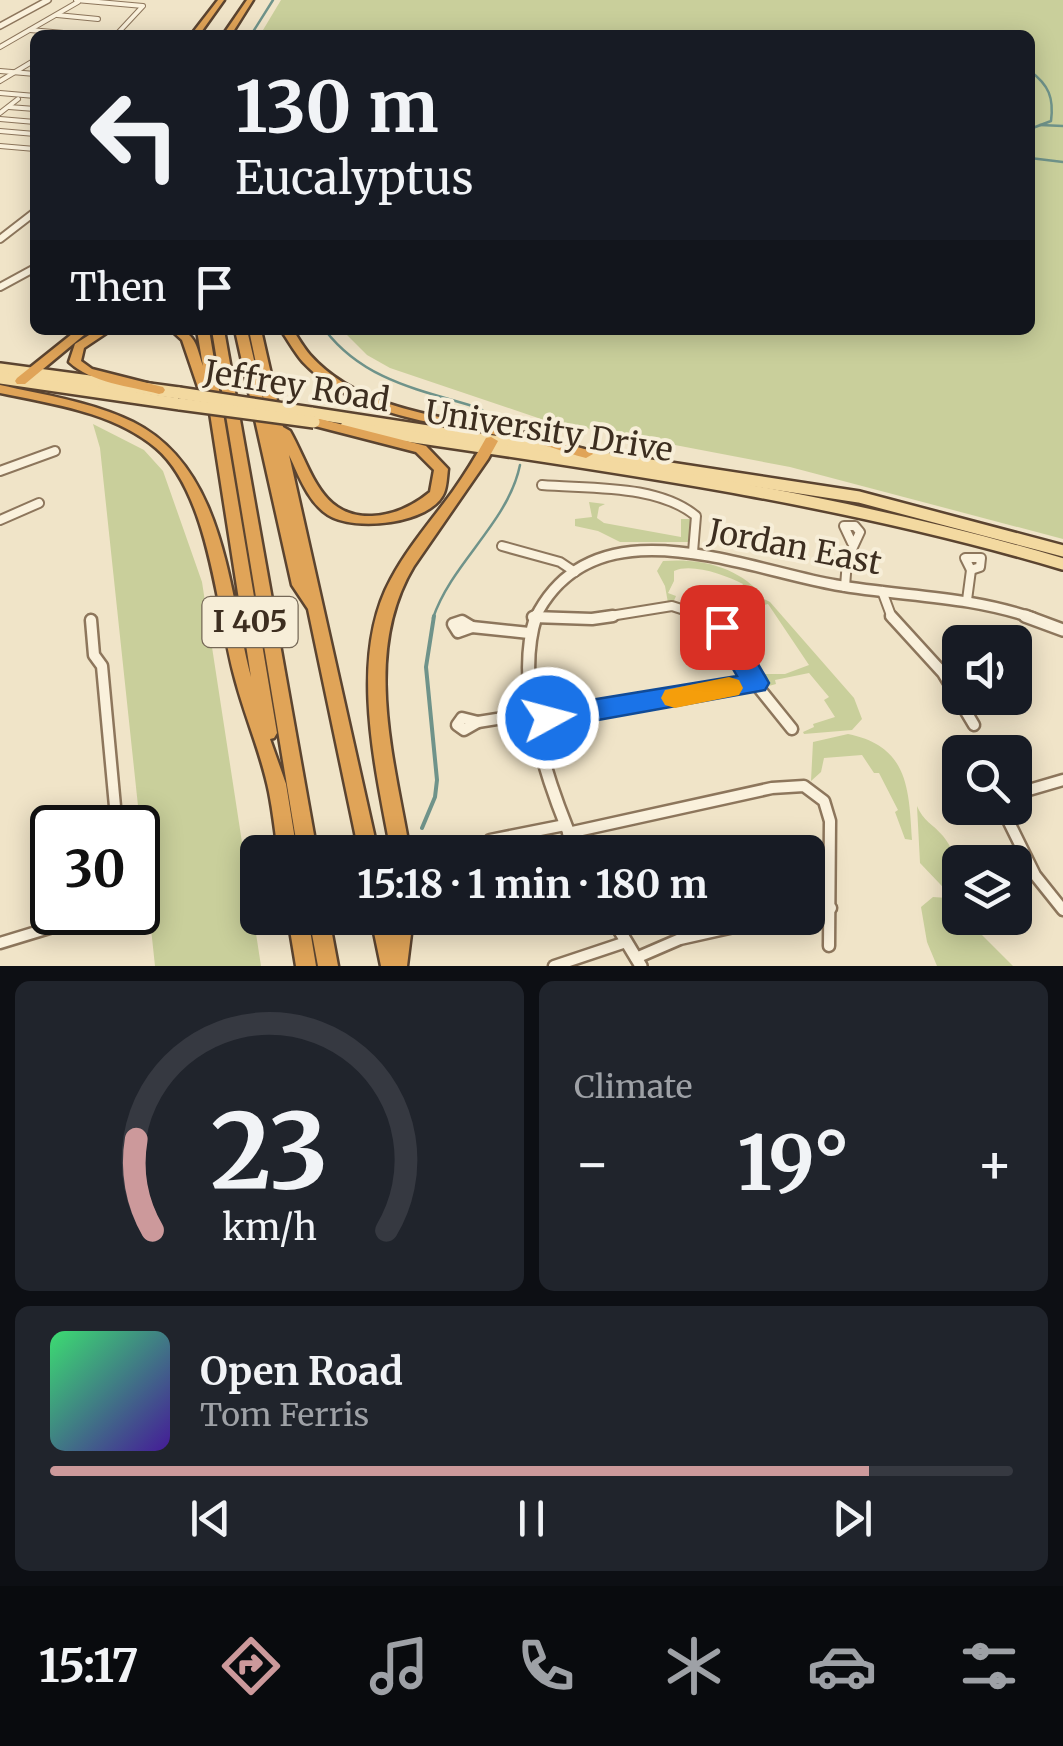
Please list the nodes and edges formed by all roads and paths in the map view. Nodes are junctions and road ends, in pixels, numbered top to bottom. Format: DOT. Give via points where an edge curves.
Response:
graph roads {
  1 [pos="48,0"];
  2 [pos="80,0"];
  3 [pos="221,0"];
  4 [pos="230,0"];
  5 [pos="250,0"];
  6 [pos="56,15"];
  7 [pos="98,18"];
  8 [pos="232,25"];
  9 [pos="0,26"];
  10 [pos="30,30"];
  11 [pos="121,30"];
  12 [pos="199,30"];
  13 [pos="209,30"];
  14 [pos="226,30"];
  15 [pos="230,30"];
  16 [pos="0,47"];
  17 [pos="30,63"];
  18 [pos="0,71"];
  19 [pos="14,72"];
  20 [pos="30,74"];
  21 [pos="0,81"];
  22 [pos="0,95"];
  23 [pos="30,96"];
  24 [pos="9,107"];
  25 [pos="30,109"];
  26 [pos="1,118"];
  27 [pos="30,121"];
  28 [pos="0,131"];
  29 [pos="30,134"];
  30 [pos="0,146"];
  31 [pos="30,149"];
  32 [pos="30,216"];
  33 [pos="0,238"];
  34 [pos="30,271"];
  35 [pos="0,287"];
  36 [pos="78,335"];
  37 [pos="97,335"];
  38 [pos="184,335"];
  39 [pos="204,335"];
  40 [pos="219,335"];
  41 [pos="242,335"];
  42 [pos="256,335"];
  43 [pos="290,335"];
  44 [pos="0,369"];
  45 [pos="26,377"];
  46 [pos="0,378"];
  47 [pos="0,389"];
  48 [pos="160,390"];
  49 [pos="180,399"];
  50 [pos="275,415"];
  51 [pos="315,419"];
  52 [pos="218,424"];
  53 [pos="489,445"];
  54 [pos="55,452"];
  55 [pos="586,454"];
  56 [pos="1,470"];
  57 [pos="542,484"];
  58 [pos="39,502"];
  59 [pos="0,520"];
  60 [pos="852,543"];
  61 [pos="502,546"];
  62 [pos="1063,551"];
  63 [pos="693,552"];
  64 [pos="1063,564"];
  65 [pos="971,570"];
  66 [pos="576,572"];
  67 [pos="845,587"];
  68 [pos="882,591"];
  69 [pos="967,600"];
  70 [pos="318,614"];
  71 [pos="534,617"];
  72 [pos="90,620"];
  73 [pos="472,627"];
  74 [pos="1063,630"];
  75 [pos="529,633"];
  76 [pos="755,683"];
  77 [pos="535,716"];
  78 [pos="478,722"];
  79 [pos="974,725"];
  80 [pos="792,729"];
  81 [pos="1063,780"];
  82 [pos="1032,789"];
  83 [pos="278,790"];
  84 [pos="115,805"];
  85 [pos="1010,825"];
  86 [pos="567,829"];
  87 [pos="285,835"];
  88 [pos="305,835"];
  89 [pos="364,835"];
  90 [pos="398,835"];
  91 [pos="525,835"];
  92 [pos="570,835"];
  93 [pos="831,908"];
  94 [pos="825,909"];
  95 [pos="1063,910"];
  96 [pos="30,934"];
  97 [pos="301,935"];
  98 [pos="322,935"];
  99 [pos="386,935"];
  100 [pos="400,935"];
  101 [pos="622,935"];
  102 [pos="698,935"];
  103 [pos="626,942"];
  104 [pos="0,943"];
  105 [pos="829,946"];
  106 [pos="638,962"];
  107 [pos="306,966"];
  108 [pos="328,966"];
  109 [pos="394,966"];
  110 [pos="554,966"];
  1 -- 9 [label="street"];
  2 -- 6 [label="street"];
  2 -- 11 [label="street" via="143,6"];
  3 -- 12 [label="highway"];
  4 -- 13 [label="highway"];
  5 -- 8 [label="highway"];
  6 -- 7 [label="street"];
  6 -- 10 [label="street"];
  8 -- 14 [label="highway"];
  8 -- 15 [label="highway"];
  10 -- 16 [label="street"];
  17 -- 19 [label="street"];
  18 -- 19 [label="street"];
  19 -- 20 [label="street"];
  19 -- 21 [label="street"];
  22 -- 23 [label="street"];
  22 -- 24 [label="street" via="18,100"];
  24 -- 25 [label="street"];
  24 -- 26 [label="street"];
  26 -- 27 [label="street"];
  28 -- 29 [label="street"];
  30 -- 31 [label="street"];
  32 -- 33 [label="street"];
  34 -- 35 [label="street"];
  36 -- 45 [label="highway"];
  37 -- 48 [label="highway" via="79,346 75,362 88,372"];
  38 -- 52 [label="highway"];
  39 -- 52 [label="highway, I 405"];
  40 -- 88 [label="highway"];
  41 -- 70 [label="highway" via="300,585"];
  42 -- 50 [label="highway, I 405"];
  43 -- 55 [label="highway" via="310,364 361,398"];
  44 -- 45 [label="main road, Jeffrey Road"];
  45 -- 46 [label="main road, Jeffrey Road"];
  45 -- 48 [label="main road, Jeffrey Road"];
  45 -- 49 [label="main road, University Drive"];
  47 -- 83 [label="highway" via="110,416 146,434 180,463 213,552"];
  48 -- 49 [label="main road, Jeffrey Road"];
  49 -- 50 [label="main road, Jeffrey Road, bridge"];
  49 -- 51 [label="main road, University Drive, bridge"];
  50 -- 51 [label="main road, Jeffrey Road, bridge"];
  50 -- 51 [label="highway" via="322,504 337,512 388,518 416,510 437,494 441,470 428,453"];
  50 -- 70 [label="highway, I 405"];
  51 -- 53 [label="main road, University Drive"];
  52 -- 83 [label="highway, I 405"];
  53 -- 55 [label="main road"];
  53 -- 64 [label="main road, University Drive" via="846,507"];
  53 -- 90 [label="highway" via="398,580 381,627 377,674"];
  54 -- 56 [label="street"];
  55 -- 62 [label="main road, University Drive" via="859,498"];
  57 -- 63 [label="street" via="688,507 696,516"];
  58 -- 59 [label="street"];
  60 -- 67 [label="street"];
  61 -- 66 [label="street"];
  63 -- 66 [label="street, Jordan East" via="619,554"];
  63 -- 67 [label="street, Jordan East"];
  65 -- 69 [label="street"];
  66 -- 71 [label="street" via="553,588"];
  67 -- 68 [label="street, Jordan East"];
  68 -- 69 [label="street, Jordan East"];
  68 -- 79 [label="street" via="894,623 943,673"];
  69 -- 74 [label="street, Jordan East"];
  70 -- 89 [label="highway, I 405"];
  71 -- 75 [label="street"];
  71 -- 76 [label="street" via="592,619 687,607 722,627"];
  72 -- 84 [label="street" via="94,656 102,666"];
  73 -- 75 [label="street"];
  75 -- 77 [label="street" via="526,670"];
  76 -- 77 [label="street"];
  76 -- 80 [label="street"];
  77 -- 78 [label="street"];
  77 -- 86 [label="street"];
  81 -- 82 [label="street"];
  83 -- 87 [label="highway, I 405"];
  85 -- 95 [label="street" via="1032,872"];
  86 -- 91 [label="street"];
  86 -- 92 [label="street"];
  86 -- 93 [label="street" via="804,786 828,811"];
  93 -- 94 [label="street"];
  93 -- 105 [label="street"];
  96 -- 104 [label="street"];
  97 -- 107 [label="highway"];
  98 -- 108 [label="highway"];
  99 -- 109 [label="highway"];
  100 -- 109 [label="highway"];
  101 -- 103 [label="street"];
  102 -- 106 [label="street"];
  103 -- 106 [label="street"];
  103 -- 110 [label="street"];
}
